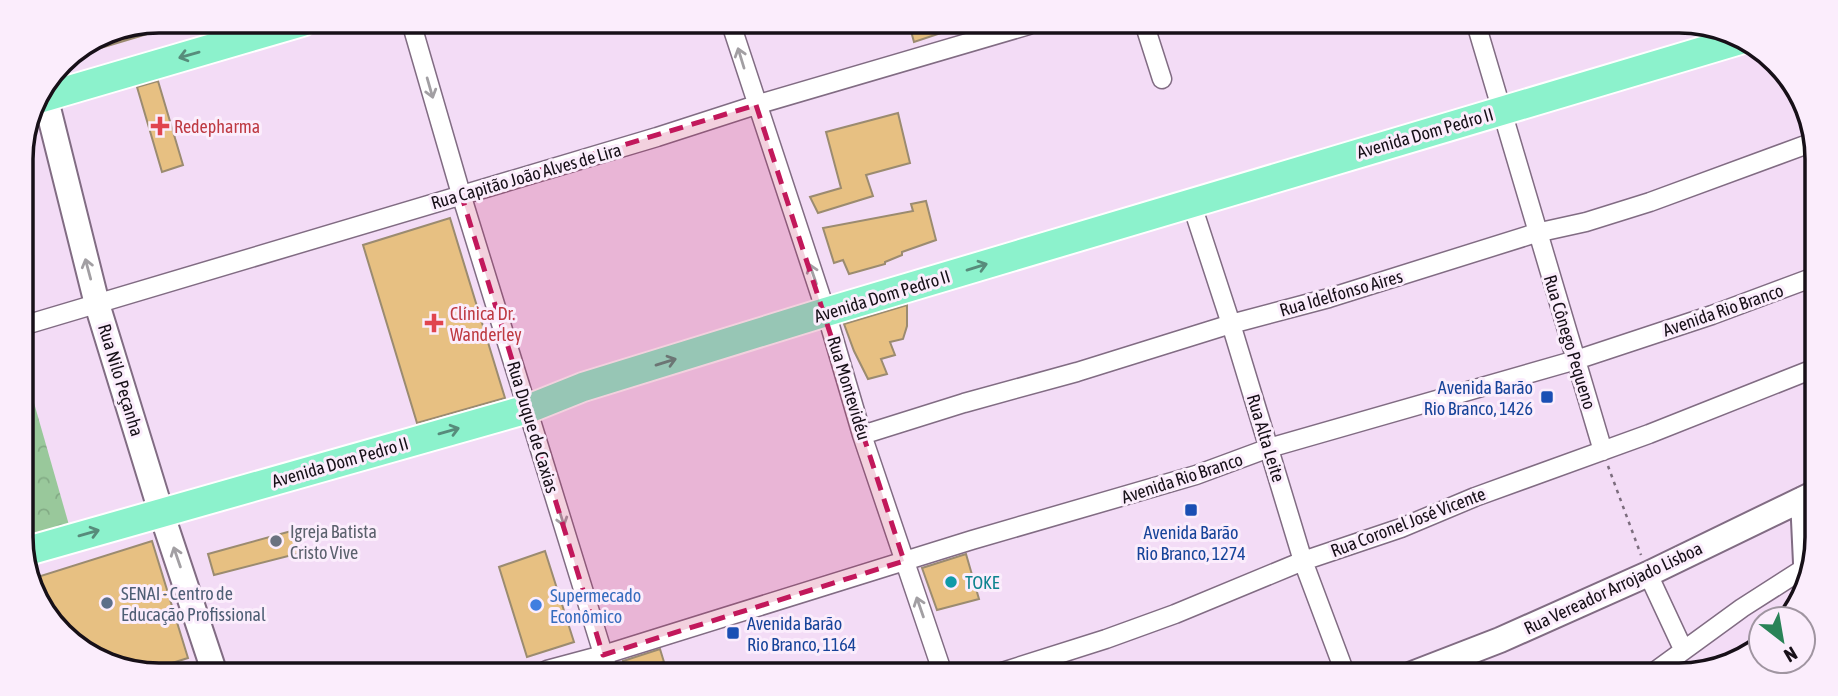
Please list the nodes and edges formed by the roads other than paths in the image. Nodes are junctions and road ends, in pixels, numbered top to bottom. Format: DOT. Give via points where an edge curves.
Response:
graph roads {
  1 [pos="1000,33"];
  2 [pos="1147,33"];
  3 [pos="1479,33"];
  4 [pos="259,34"];
  5 [pos="414,34"];
  6 [pos="733,34"];
  7 [pos="1728,43"];
  8 [pos="1162,79"];
  9 [pos="52,92"];
  10 [pos="756,105"];
  11 [pos="44,107"];
  12 [pos="1503,111"];
  13 [pos="1804,145"];
  14 [pos="461,194"];
  15 [pos="1191,202"];
  16 [pos="1536,233"];
  17 [pos="1805,280"];
  18 [pos="97,304"];
  19 [pos="826,313"];
  20 [pos="34,323"];
  21 [pos="1231,324"];
  22 [pos="1576,360"];
  23 [pos="1805,372"];
  24 [pos="528,409"];
  25 [pos="862,435"];
  26 [pos="1269,448"];
  27 [pos="1602,451"];
  28 [pos="1805,498"];
  29 [pos="161,512"];
  30 [pos="34,549"];
  31 [pos="904,561"];
  32 [pos="1303,561"];
  33 [pos="1648,574"];
  34 [pos="1796,581"];
  35 [pos="1683,649"];
  36 [pos="606,662"];
  37 [pos="939,662"];
  38 [pos="1032,662"];
  39 [pos="1341,662"];
  40 [pos="1443,662"];
  41 [pos="1666,662"];
  42 [pos="211,663"];
  1 -- 10 [label="street, Rua Capitão João Alves de Lira"];
  2 -- 8 [label="street"];
  3 -- 12 [label="street, Rua Cônego Pequeno"];
  4 -- 9 [label="main road, one-way"];
  5 -- 14 [label="street, Rua Duque de Caxias, one-way"];
  10 -- 6 [label="street, Rua Montevidéu, one-way"];
  7 -- 12 [label="main road, Avenida Dom Pedro II"];
  10 -- 14 [label="street, Rua Capitão João Alves de Lira"];
  19 -- 10 [label="street, Rua Montevidéu, one-way"];
  18 -- 11 [label="street, Rua Nilo Peçanha, one-way"];
  12 -- 15 [label="main road, Avenida Dom Pedro II"];
  12 -- 16 [label="street, Rua Cônego Pequeno"];
  13 -- 16 [label="street, Rua Idelfonso Aires" via="1650,202"];
  14 -- 18 [label="street, Rua Capitão João Alves de Lira"];
  14 -- 24 [label="street, Rua Duque de Caxias"];
  19 -- 15 [label="main road, Avenida Dom Pedro II, one-way"];
  15 -- 21 [label="street, Rua Alta Leite"];
  16 -- 21 [label="street, Rua Idelfonso Aires"];
  16 -- 22 [label="street, Rua Cônego Pequeno"];
  17 -- 22 [label="street, Avenida Rio Branco"];
  18 -- 20 [label="street, Rua Capitão João Alves de Lira"];
  18 -- 29 [label="street, Rua Nilo Peçanha"];
  24 -- 19 [label="main road, Avenida Dom Pedro II, one-way" via="583,387"];
  19 -- 25 [label="street, Rua Montevidéu"];
  21 -- 25 [label="street, Rua Idelfonso Aires"];
  21 -- 26 [label="street, Rua Alta Leite"];
  22 -- 26 [label="street, Avenida Rio Branco"];
  22 -- 27 [label="street, Rua Cônego Pequeno"];
  23 -- 27 [label="street, Rua Coronel José Vicente"];
  29 -- 24 [label="main road, Avenida Dom Pedro II, one-way"];
  24 -- 36 [label="street, Rua Duque de Caxias, one-way"];
  25 -- 31 [label="street, Rua Montevidéu"];
  26 -- 31 [label="street, Avenida Rio Branco" via="1196,475"];
  26 -- 32 [label="street, Rua Alta Leite"];
  27 -- 32 [label="street, Rua Coronel José Vicente"];
  28 -- 33 [label="street, Rua Vereador Arrojado Lisboa"];
  30 -- 29 [label="main road, Avenida Dom Pedro II, one-way"];
  42 -- 29 [label="street, Rua Nilo Peçanha, one-way"];
  31 -- 36 [label="street, Avenida Rio Branco"];
  37 -- 31 [label="street, Rua Montevidéu, one-way"];
  32 -- 38 [label="street, Rua Coronel José Vicente" via="1175,614"];
  32 -- 39 [label="street, Rua Alta Leite"];
  33 -- 35 [label="street"];
  33 -- 40 [label="street, Rua Vereador Arrojado Lisboa"];
  34 -- 35 [label="street" via="1742,608"];
  35 -- 41 [label="street"];
}
